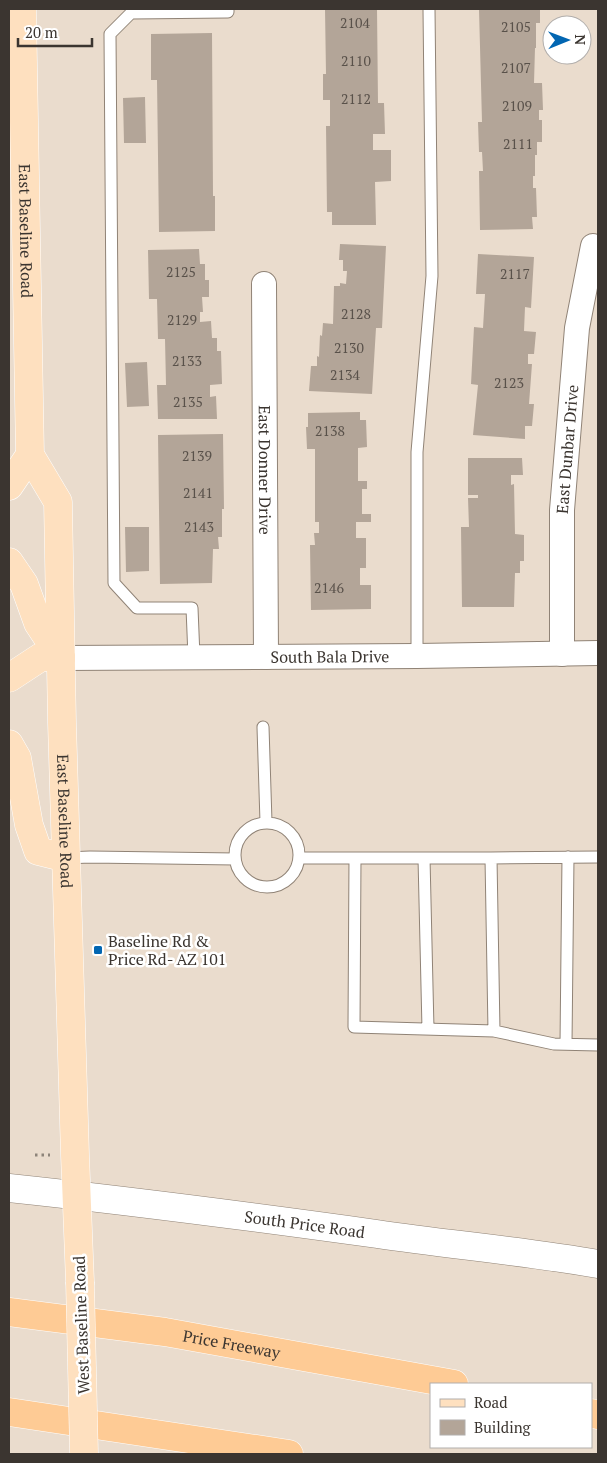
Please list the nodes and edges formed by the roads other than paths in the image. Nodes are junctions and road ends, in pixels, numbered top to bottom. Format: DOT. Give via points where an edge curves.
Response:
graph roads {
  1 [pos="22,9"];
  2 [pos="228,9"];
  3 [pos="429,9"];
  4 [pos="593,246"];
  5 [pos="264,284"];
  6 [pos="30,455"];
  7 [pos="9,486"];
  8 [pos="9,562"];
  9 [pos="562,654"];
  10 [pos="598,654"];
  11 [pos="417,656"];
  12 [pos="194,657"];
  13 [pos="266,657"];
  14 [pos="61,658"];
  15 [pos="9,678"];
  16 [pos="263,727"];
  17 [pos="9,744"];
  18 [pos="266,822"];
  19 [pos="568,857"];
  20 [pos="598,857"];
  21 [pos="66,858"];
  22 [pos="299,858"];
  23 [pos="356,858"];
  24 [pos="424,858"];
  25 [pos="491,858"];
  26 [pos="234,859"];
  27 [pos="428,1029"];
  28 [pos="494,1031"];
  29 [pos="566,1044"];
  30 [pos="598,1045"];
  31 [pos="9,1188"];
  32 [pos="77,1195"];
  33 [pos="598,1264"];
  34 [pos="9,1312"];
  35 [pos="448,1383"];
  36 [pos="9,1412"];
  37 [pos="84,1454"];
  38 [pos="289,1454"];
  1 -- 6 [label="main road, East Baseline Road"];
  2 -- 12 [label="lane" via="228,12 131,13 110,34 114,583 137,608 192,608"];
  3 -- 11 [label="lane" via="432,276 417,452"];
  4 -- 9 [label="street, East Dunbar Drive" via="577,328 562,510"];
  5 -- 13 [label="street, East Donner Drive"];
  6 -- 7 [label="main road"];
  6 -- 14 [label="main road, East Baseline Road" via="58,502"];
  8 -- 14 [label="main road" via="24,584 38,623"];
  9 -- 10 [label="street, South Bala Drive"];
  9 -- 11 [label="street, South Bala Drive"];
  11 -- 13 [label="street, South Bala Drive"];
  12 -- 13 [label="street, South Bala Drive"];
  12 -- 14 [label="street, South Bala Drive"];
  14 -- 15 [label="main road" via="41,657"];
  14 -- 21 [label="main road, East Baseline Road"];
  16 -- 18 [label="lane"];
  17 -- 21 [label="main road" via="17,758 29,825 38,851"];
  18 -- 22 [label="lane" via="287,829 294,837"];
  18 -- 26 [label="lane" via="251,827 240,838"];
  19 -- 20 [label="lane"];
  19 -- 25 [label="lane"];
  19 -- 29 [label="lane"];
  21 -- 26 [label="lane"];
  21 -- 32 [label="main road, East Baseline Road"];
  22 -- 23 [label="lane"];
  22 -- 26 [label="lane" via="297,868 283,884 262,888 244,878"];
  23 -- 24 [label="lane"];
  23 -- 27 [label="lane" via="354,1027"];
  24 -- 25 [label="lane"];
  24 -- 27 [label="lane"];
  25 -- 28 [label="lane"];
  27 -- 28 [label="lane"];
  28 -- 29 [label="lane"];
  29 -- 30 [label="lane"];
  31 -- 32 [label="main road, South Price Road"];
  32 -- 33 [label="main road, South Price Road"];
  32 -- 37 [label="main road, West Baseline Road, bridge"];
  34 -- 35 [label="highway, Price Freeway" via="165,1332"];
  36 -- 38 [label="highway"];
}
